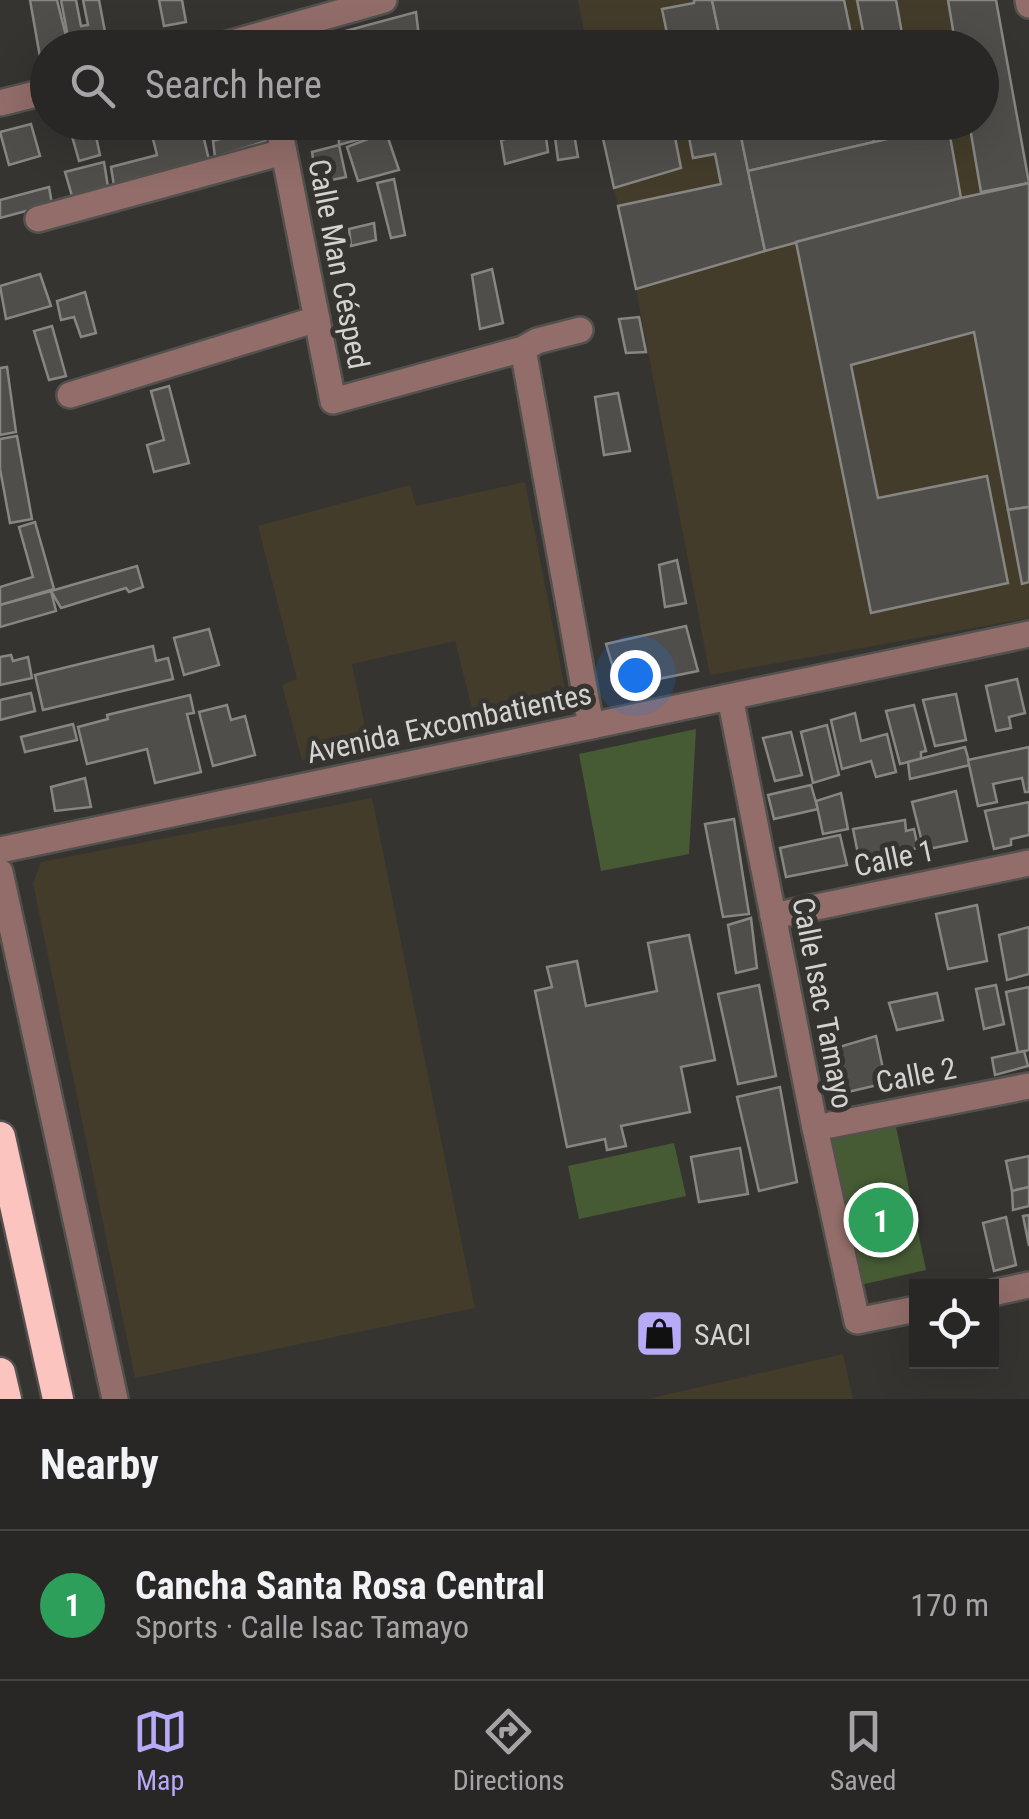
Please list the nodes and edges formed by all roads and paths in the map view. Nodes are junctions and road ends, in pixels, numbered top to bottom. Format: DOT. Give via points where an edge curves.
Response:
graph roads {
  1 [pos="384,0"];
  2 [pos="295,30"];
  3 [pos="30,96"];
  4 [pos="0,103"];
  5 [pos="282,140"];
  6 [pos="284,152"];
  7 [pos="38,218"];
  8 [pos="317,319"];
  9 [pos="580,330"];
  10 [pos="523,349"];
  11 [pos="70,395"];
  12 [pos="1029,634"];
  13 [pos="730,697"];
  14 [pos="590,726"];
  15 [pos="0,850"];
  16 [pos="1029,863"];
  17 [pos="0,872"];
  18 [pos="773,916"];
  19 [pos="1029,1086"];
  20 [pos="815,1128"];
  21 [pos="0,1137"];
  22 [pos="1029,1285"];
  23 [pos="999,1291"];
  24 [pos="909,1310"];
  25 [pos="0,1373"];
  26 [pos="6,1399"];
  27 [pos="58,1399"];
  28 [pos="115,1399"];
  1 -- 2 [label="street"];
  3 -- 4 [label="street"];
  5 -- 6 [label="street, Calle Man Césped"];
  6 -- 7 [label="street"];
  6 -- 8 [label="street, Calle Man Césped"];
  8 -- 10 [label="street, Calle Man Césped" via="333,401"];
  8 -- 11 [label="street"];
  9 -- 10 [label="street, Calle Man Césped"];
  10 -- 14 [label="street"];
  12 -- 13 [label="street, Avenida Excombatientes"];
  13 -- 14 [label="street, Avenida Excombatientes"];
  13 -- 18 [label="street, Calle Isac Tamayo"];
  14 -- 15 [label="street, Avenida Excombatientes"];
  16 -- 18 [label="street, Calle 1"];
  17 -- 28 [label="street"];
  18 -- 20 [label="street, Calle Isac Tamayo"];
  19 -- 20 [label="street, Calle 2"];
  20 -- 24 [label="street, Calle Isac Tamayo" via="857,1321"];
  21 -- 27 [label="highway"];
  22 -- 23 [label="street"];
  25 -- 26 [label="highway"];
}
